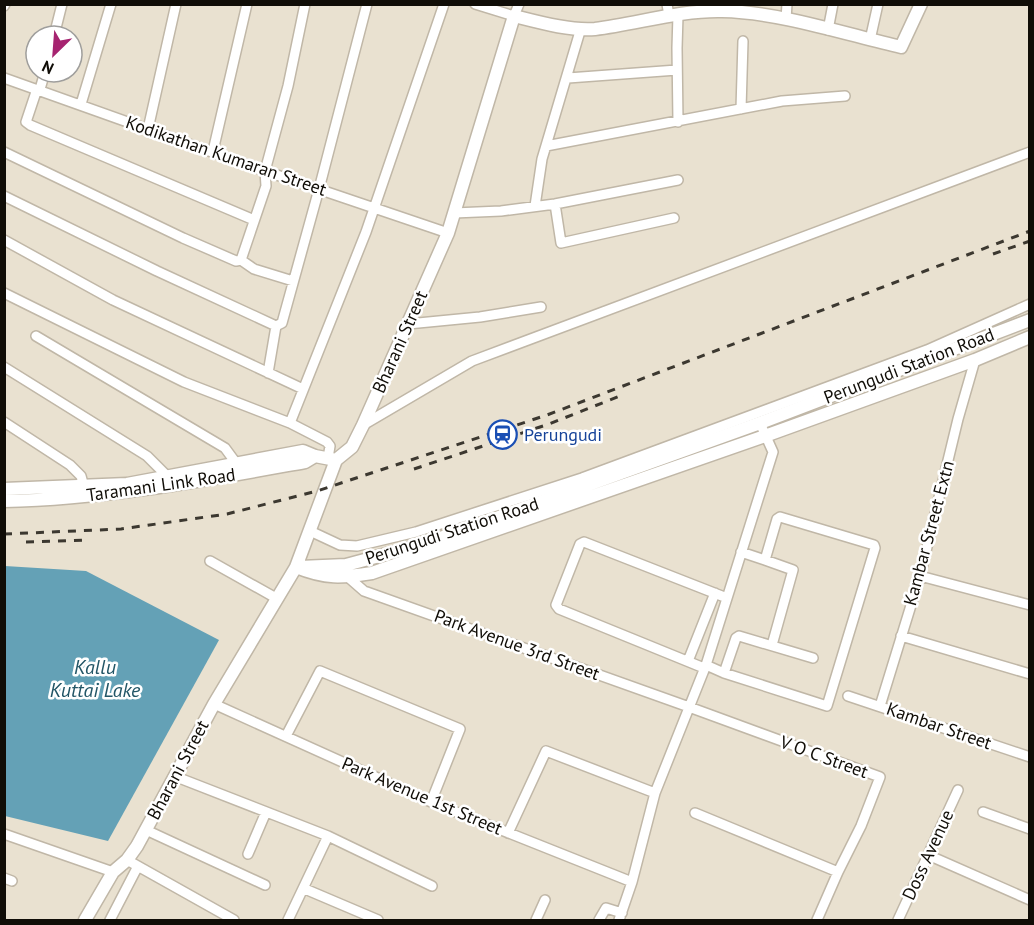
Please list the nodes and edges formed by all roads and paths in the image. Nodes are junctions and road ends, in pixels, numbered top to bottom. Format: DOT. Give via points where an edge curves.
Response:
graph roads {
  1 [pos="62,4"];
  2 [pos="111,4"];
  3 [pos="176,4"];
  4 [pos="247,4"];
  5 [pos="304,4"];
  6 [pos="368,4"];
  7 [pos="444,4"];
  8 [pos="475,4"];
  9 [pos="787,4"];
  10 [pos="833,4"];
  11 [pos="878,4"];
  12 [pos="921,4"];
  13 [pos="516,10"];
  14 [pos="672,12"];
  15 [pos="786,19"];
  16 [pos="57,24"];
  17 [pos="581,28"];
  18 [pos="828,30"];
  19 [pos="870,40"];
  20 [pos="743,41"];
  21 [pos="677,70"];
  22 [pos="4,78"];
  23 [pos="568,78"];
  24 [pos="41,84"];
  25 [pos="39,89"];
  26 [pos="845,96"];
  27 [pos="81,104"];
  28 [pos="741,109"];
  29 [pos="678,122"];
  30 [pos="148,129"];
  31 [pos="546,146"];
  32 [pos="213,151"];
  33 [pos="4,152"];
  34 [pos="1029,152"];
  35 [pos="265,171"];
  36 [pos="678,180"];
  37 [pos="319,189"];
  38 [pos="4,196"];
  39 [pos="555,204"];
  40 [pos="535,206"];
  41 [pos="374,207"];
  42 [pos="454,213"];
  43 [pos="674,218"];
  44 [pos="254,220"];
  45 [pos="448,233"];
  46 [pos="4,240"];
  47 [pos="241,260"];
  48 [pos="293,281"];
  49 [pos="4,293"];
  50 [pos="1029,304"];
  51 [pos="541,307"];
  52 [pos="1029,320"];
  53 [pos="408,324"];
  54 [pos="276,326"];
  55 [pos="36,336"];
  56 [pos="1029,337"];
  57 [pos="975,360"];
  58 [pos="4,367"];
  59 [pos="268,373"];
  60 [pos="303,389"];
  61 [pos="4,422"];
  62 [pos="290,423"];
  63 [pos="760,423"];
  64 [pos="363,425"];
  65 [pos="765,436"];
  66 [pos="704,437"];
  67 [pos="326,458"];
  68 [pos="236,463"];
  69 [pos="168,477"];
  70 [pos="6,486"];
  71 [pos="84,487"];
  72 [pos="4,501"];
  73 [pos="310,531"];
  74 [pos="741,552"];
  75 [pos="765,560"];
  76 [pos="210,561"];
  77 [pos="296,567"];
  78 [pos="920,576"];
  79 [pos="348,577"];
  80 [pos="715,593"];
  81 [pos="276,598"];
  82 [pos="727,598"];
  83 [pos="1029,605"];
  84 [pos="901,636"];
  85 [pos="772,645"];
  86 [pos="813,658"];
  87 [pos="688,661"];
  88 [pos="705,666"];
  89 [pos="724,673"];
  90 [pos="1029,674"];
  91 [pos="848,696"];
  92 [pos="214,704"];
  93 [pos="880,706"];
  94 [pos="689,707"];
  95 [pos="286,736"];
  96 [pos="1029,757"];
  97 [pos="174,776"];
  98 [pos="958,790"];
  99 [pos="655,793"];
  100 [pos="431,802"];
  101 [pos="266,812"];
  102 [pos="983,812"];
  103 [pos="695,813"];
  104 [pos="1029,829"];
  105 [pos="146,830"];
  106 [pos="508,833"];
  107 [pos="4,834"];
  108 [pos="328,836"];
  109 [pos="248,854"];
  110 [pos="928,855"];
  111 [pos="133,863"];
  112 [pos="113,872"];
  113 [pos="838,872"];
  114 [pos="632,882"];
  115 [pos="265,885"];
  116 [pos="432,886"];
  117 [pos="305,889"];
  118 [pos="545,900"];
  119 [pos="1029,900"];
  120 [pos="620,917"];
  121 [pos="85,921"];
  122 [pos="110,921"];
  123 [pos="234,921"];
  124 [pos="288,921"];
  125 [pos="378,921"];
  126 [pos="536,921"];
  127 [pos="599,921"];
  128 [pos="817,921"];
  129 [pos="898,921"];
  1 -- 16 [label="street"];
  2 -- 27 [label="street"];
  3 -- 30 [label="street"];
  4 -- 32 [label="street"];
  5 -- 35 [label="street" via="288,86"];
  6 -- 37 [label="street"];
  7 -- 41 [label="street"];
  8 -- 13 [label="street"];
  9 -- 15 [label="street"];
  10 -- 18 [label="street"];
  11 -- 19 [label="street"];
  12 -- 19 [label="street" via="902,47"];
  13 -- 17 [label="street" via="539,23"];
  13 -- 42 [label="street, Bharani Street"];
  14 -- 15 [label="street" via="722,11"];
  14 -- 17 [label="street"];
  14 -- 21 [label="street"];
  15 -- 18 [label="street"];
  17 -- 23 [label="street"];
  18 -- 19 [label="street"];
  20 -- 28 [label="street"];
  21 -- 23 [label="street"];
  21 -- 29 [label="street"];
  22 -- 25 [label="street, Kodikathan Kumaran Street"];
  23 -- 31 [label="street"];
  24 -- 25 [label="street"];
  25 -- 27 [label="street, Kodikathan Kumaran Street"];
  25 -- 44 [label="street" via="27,117 30,125"];
  26 -- 28 [label="street"];
  27 -- 30 [label="street, Kodikathan Kumaran Street"];
  28 -- 29 [label="street"];
  29 -- 31 [label="street"];
  30 -- 32 [label="street, Kodikathan Kumaran Street"];
  31 -- 40 [label="street"];
  32 -- 35 [label="street, Kodikathan Kumaran Street"];
  33 -- 47 [label="street" via="183,238"];
  34 -- 64 [label="street" via="472,361"];
  35 -- 37 [label="street, Kodikathan Kumaran Street"];
  35 -- 44 [label="street" via="266,186"];
  36 -- 39 [label="street"];
  37 -- 41 [label="street, Kodikathan Kumaran Street"];
  37 -- 48 [label="street"];
  38 -- 54 [label="street"];
  39 -- 40 [label="street"];
  39 -- 43 [label="street" via="561,243"];
  40 -- 42 [label="street"];
  41 -- 45 [label="street, Kodikathan Kumaran Street"];
  41 -- 60 [label="street"];
  42 -- 45 [label="street, Bharani Street"];
  44 -- 47 [label="street"];
  45 -- 53 [label="street, Bharani Street"];
  46 -- 59 [label="street" via="113,300"];
  47 -- 48 [label="street"];
  48 -- 54 [label="street" via="282,323"];
  49 -- 62 [label="street" via="184,382"];
  50 -- 66 [label="street" via="927,350"];
  51 -- 53 [label="street"];
  52 -- 63 [label="street, Perungudi Station Road"];
  53 -- 64 [label="street, Bharani Street"];
  54 -- 59 [label="street"];
  55 -- 68 [label="street" via="225,448"];
  56 -- 57 [label="street, Perungudi Station Road"];
  57 -- 65 [label="street, Perungudi Station Road"];
  57 -- 78 [label="street, Kambar Street Extn"];
  58 -- 69 [label="street" via="147,456"];
  59 -- 60 [label="street"];
  60 -- 62 [label="street"];
  61 -- 71 [label="street" via="70,465 81,476"];
  62 -- 67 [label="street" via="327,442 330,446"];
  63 -- 65 [label="street"];
  63 -- 66 [label="street, Perungudi Station Road"];
  64 -- 67 [label="street, Bharani Street" via="352,447"];
  65 -- 74 [label="street" via="773,452"];
  65 -- 79 [label="street, Perungudi Station Road" via="414,559"];
  66 -- 73 [label="street" via="416,532 357,546 340,544"];
  66 -- 77 [label="street, Perungudi Station Road" via="424,544 346,565"];
  67 -- 68 [label="street, Taramani Link Road" via="303,451"];
  67 -- 72 [label="street, Taramani Link Road" via="97,496"];
  67 -- 73 [label="street, Bharani Street"];
  68 -- 69 [label="street, Taramani Link Road"];
  69 -- 71 [label="street, Taramani Link Road"];
  70 -- 71 [label="street, Taramani Link Road"];
  73 -- 77 [label="street, Bharani Street"];
  74 -- 75 [label="street"];
  74 -- 82 [label="street"];
  75 -- 85 [label="street" via="793,570"];
  75 -- 89 [label="street" via="780,517 875,548 827,706"];
  76 -- 81 [label="street"];
  77 -- 79 [label="street, Perungudi Station Road" via="317,576"];
  77 -- 81 [label="street, Bharani Street"];
  78 -- 83 [label="street"];
  78 -- 84 [label="street, Kambar Street Extn"];
  79 -- 94 [label="street, Park Avenue 3rd Street" via="364,591"];
  80 -- 82 [label="street"];
  80 -- 87 [label="street"];
  80 -- 87 [label="street" via="584,542 580,544 556,605 559,609"];
  81 -- 92 [label="street, Bharani Street"];
  82 -- 88 [label="street"];
  84 -- 90 [label="street"];
  84 -- 93 [label="street, Kambar Street Extn"];
  85 -- 86 [label="street"];
  85 -- 89 [label="street" via="737,636"];
  87 -- 88 [label="street"];
  88 -- 89 [label="street"];
  88 -- 94 [label="street"];
  91 -- 93 [label="street, Kambar Street"];
  92 -- 95 [label="street, Park Avenue 1st Street"];
  92 -- 97 [label="street, Bharani Street"];
  93 -- 96 [label="street, Kambar Street"];
  94 -- 99 [label="street"];
  94 -- 113 [label="street, V O C Street" via="880,777"];
  95 -- 100 [label="street, Park Avenue 1st Street"];
  95 -- 100 [label="street" via="320,671 460,729"];
  97 -- 101 [label="street"];
  97 -- 105 [label="street, Bharani Street"];
  98 -- 110 [label="street, Doss Avenue"];
  99 -- 106 [label="street" via="546,751"];
  99 -- 114 [label="street"];
  100 -- 106 [label="street, Park Avenue 1st Street"];
  101 -- 108 [label="street"];
  101 -- 109 [label="street"];
  102 -- 104 [label="street"];
  103 -- 113 [label="street"];
  105 -- 111 [label="street, Bharani Street"];
  105 -- 115 [label="street"];
  106 -- 114 [label="street, Park Avenue 1st Street"];
  107 -- 112 [label="street"];
  108 -- 116 [label="street"];
  108 -- 117 [label="street"];
  110 -- 119 [label="street"];
  110 -- 129 [label="street, Doss Avenue"];
  111 -- 112 [label="street, Bharani Street"];
  111 -- 122 [label="street"];
  111 -- 123 [label="street"];
  112 -- 121 [label="street, Bharani Street"];
  113 -- 128 [label="street, V O C Street"];
  114 -- 120 [label="street"];
  117 -- 124 [label="street"];
  117 -- 125 [label="street"];
  118 -- 126 [label="street"];
  120 -- 127 [label="street" via="606,908"];
}
